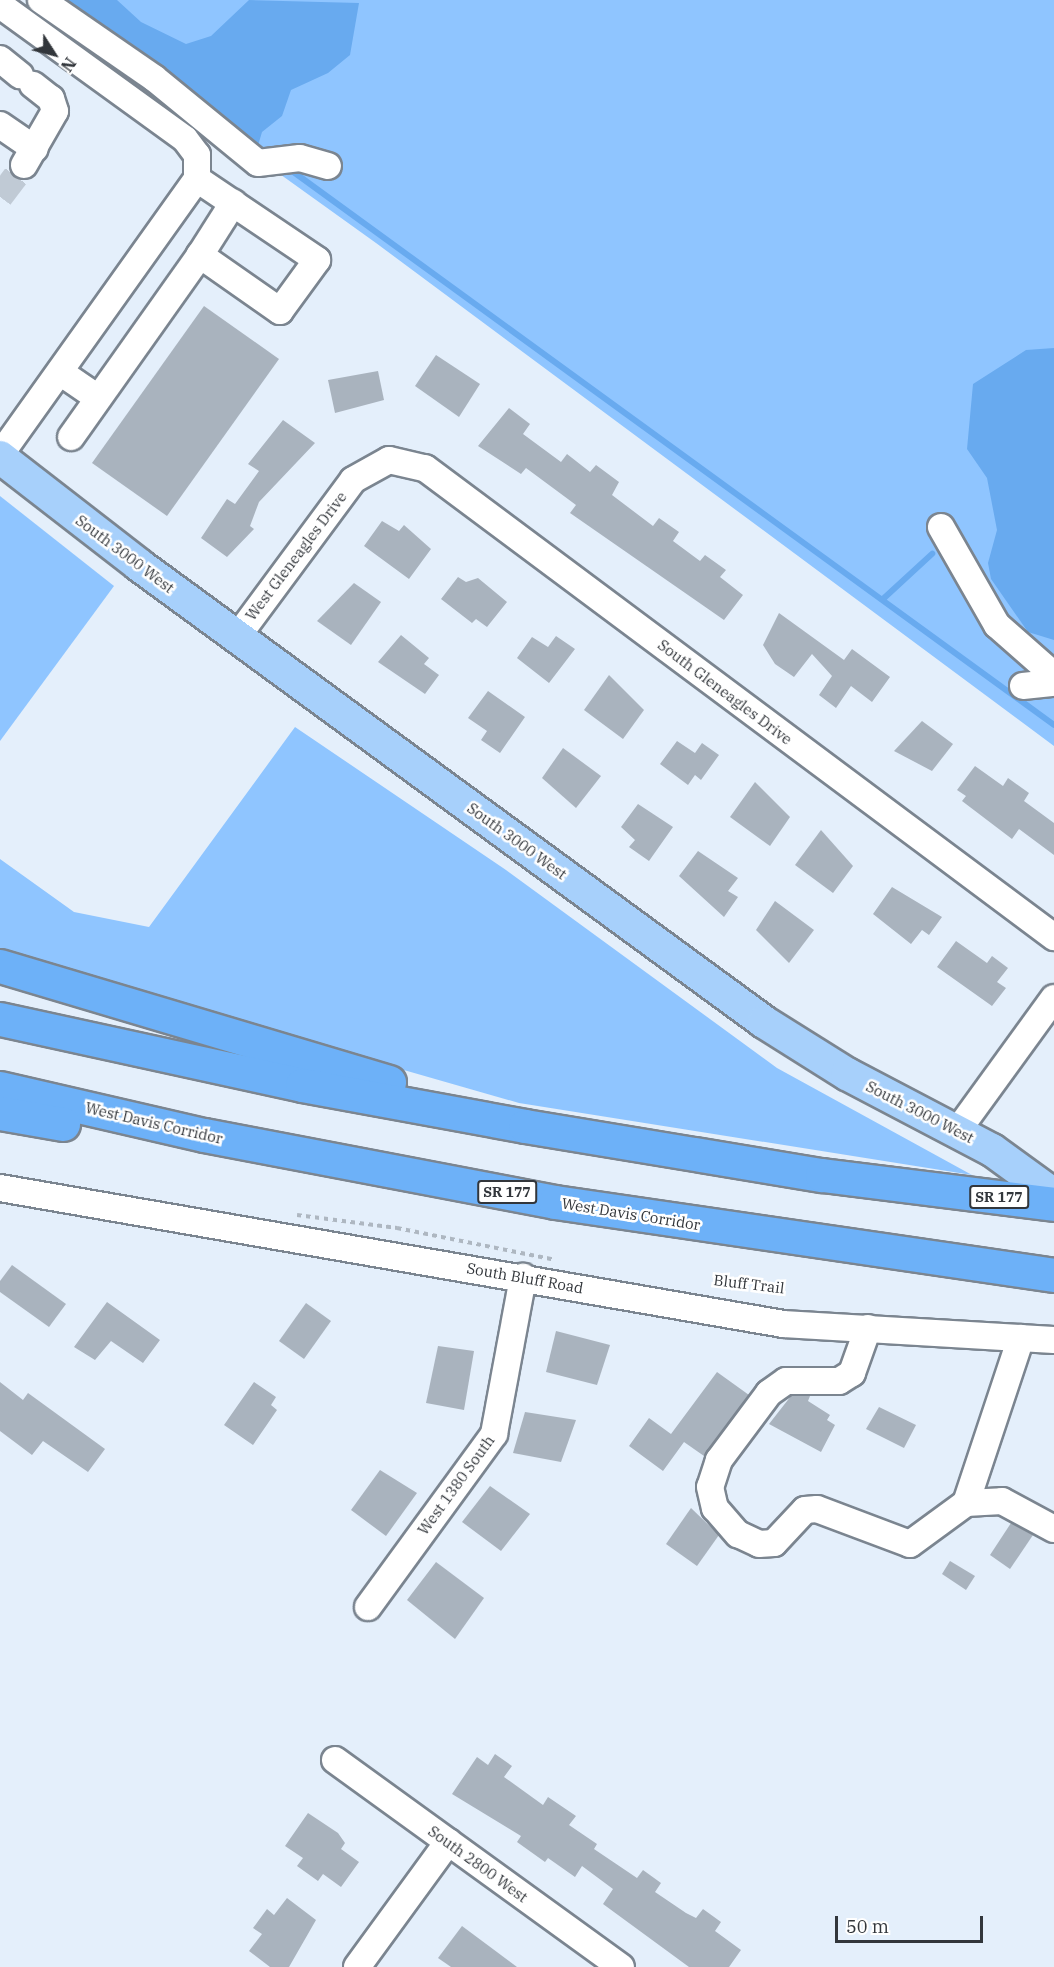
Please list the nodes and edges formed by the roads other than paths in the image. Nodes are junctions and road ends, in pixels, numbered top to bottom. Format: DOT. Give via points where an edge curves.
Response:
graph roads {
  1 [pos="41,0"];
  2 [pos="0,5"];
  3 [pos="18,73"];
  4 [pos="0,124"];
  5 [pos="328,166"];
  6 [pos="197,179"];
  7 [pos="234,203"];
  8 [pos="200,255"];
  9 [pos="60,372"];
  10 [pos="98,398"];
  11 [pos="71,438"];
  12 [pos="0,456"];
  13 [pos="389,460"];
  14 [pos="941,527"];
  15 [pos="237,637"];
  16 [pos="1054,675"];
  17 [pos="1054,683"];
  18 [pos="1023,686"];
  19 [pos="1054,937"];
  20 [pos="0,966"];
  21 [pos="1054,998"];
  22 [pos="0,1019"];
  23 [pos="0,1088"];
  24 [pos="0,1113"];
  25 [pos="525,1126"];
  26 [pos="958,1130"];
  27 [pos="0,1188"];
  28 [pos="497,1190"];
  29 [pos="1054,1195"];
  30 [pos="1054,1204"];
  31 [pos="1054,1275"];
  32 [pos="523,1277"];
  33 [pos="868,1328"];
  34 [pos="1021,1338"];
  35 [pos="1054,1340"];
  36 [pos="966,1503"];
  37 [pos="1054,1529"];
  38 [pos="368,1606"];
  39 [pos="335,1760"];
  40 [pos="448,1842"];
  41 [pos="357,1967"];
  42 [pos="621,1967"];
  1 -- 5 [label="street" via="154,78 258,163 300,158"];
  2 -- 6 [label="street" via="185,139 197,155"];
  3 -- 4 [label="street" via="51,99 55,111 29,157"];
  6 -- 7 [label="street"];
  6 -- 9 [label="street"];
  7 -- 8 [label="street"];
  7 -- 8 [label="street" via="317,260 280,311"];
  8 -- 10 [label="street"];
  9 -- 10 [label="street"];
  9 -- 12 [label="street"];
  10 -- 11 [label="street"];
  12 -- 15 [label="main road, South 3000 West"];
  13 -- 15 [label="street, West Gleneagles Drive" via="353,480"];
  13 -- 19 [label="street, South Gleneagles Drive" via="425,468"];
  14 -- 16 [label="street" via="997,625"];
  15 -- 26 [label="main road, South 3000 West" via="772,1027 847,1074"];
  17 -- 18 [label="street"];
  20 -- 25 [label="highway"];
  21 -- 26 [label="street"];
  22 -- 25 [label="highway, SR 177" via="302,1085"];
  23 -- 28 [label="highway, West Davis Corridor / SR 177" via="204,1135"];
  24 -- 28 [label="highway" via="408,1187"];
  25 -- 30 [label="highway, SR 177"];
  26 -- 29 [label="main road, South 3000 West"];
  27 -- 32 [label="street, South Bluff Road"];
  28 -- 31 [label="highway, West Davis Corridor / SR 177"];
  32 -- 33 [label="street, South Bluff Road" via="783,1324"];
  32 -- 38 [label="street, West 1380 South" via="495,1434"];
  33 -- 34 [label="street, South Bluff Road"];
  33 -- 36 [label="street" via="852,1373 838,1381 786,1381 750,1414 719,1460 710,1487 715,1508 738,1534 759,1544 774,1543 805,1510 817,1509 910,1544"];
  34 -- 35 [label="street, South Bluff Road"];
  34 -- 36 [label="street"];
  36 -- 37 [label="street" via="1002,1501"];
  39 -- 40 [label="street, South 2800 West"];
  40 -- 41 [label="street"];
  40 -- 42 [label="street, South 2800 West"];
}
